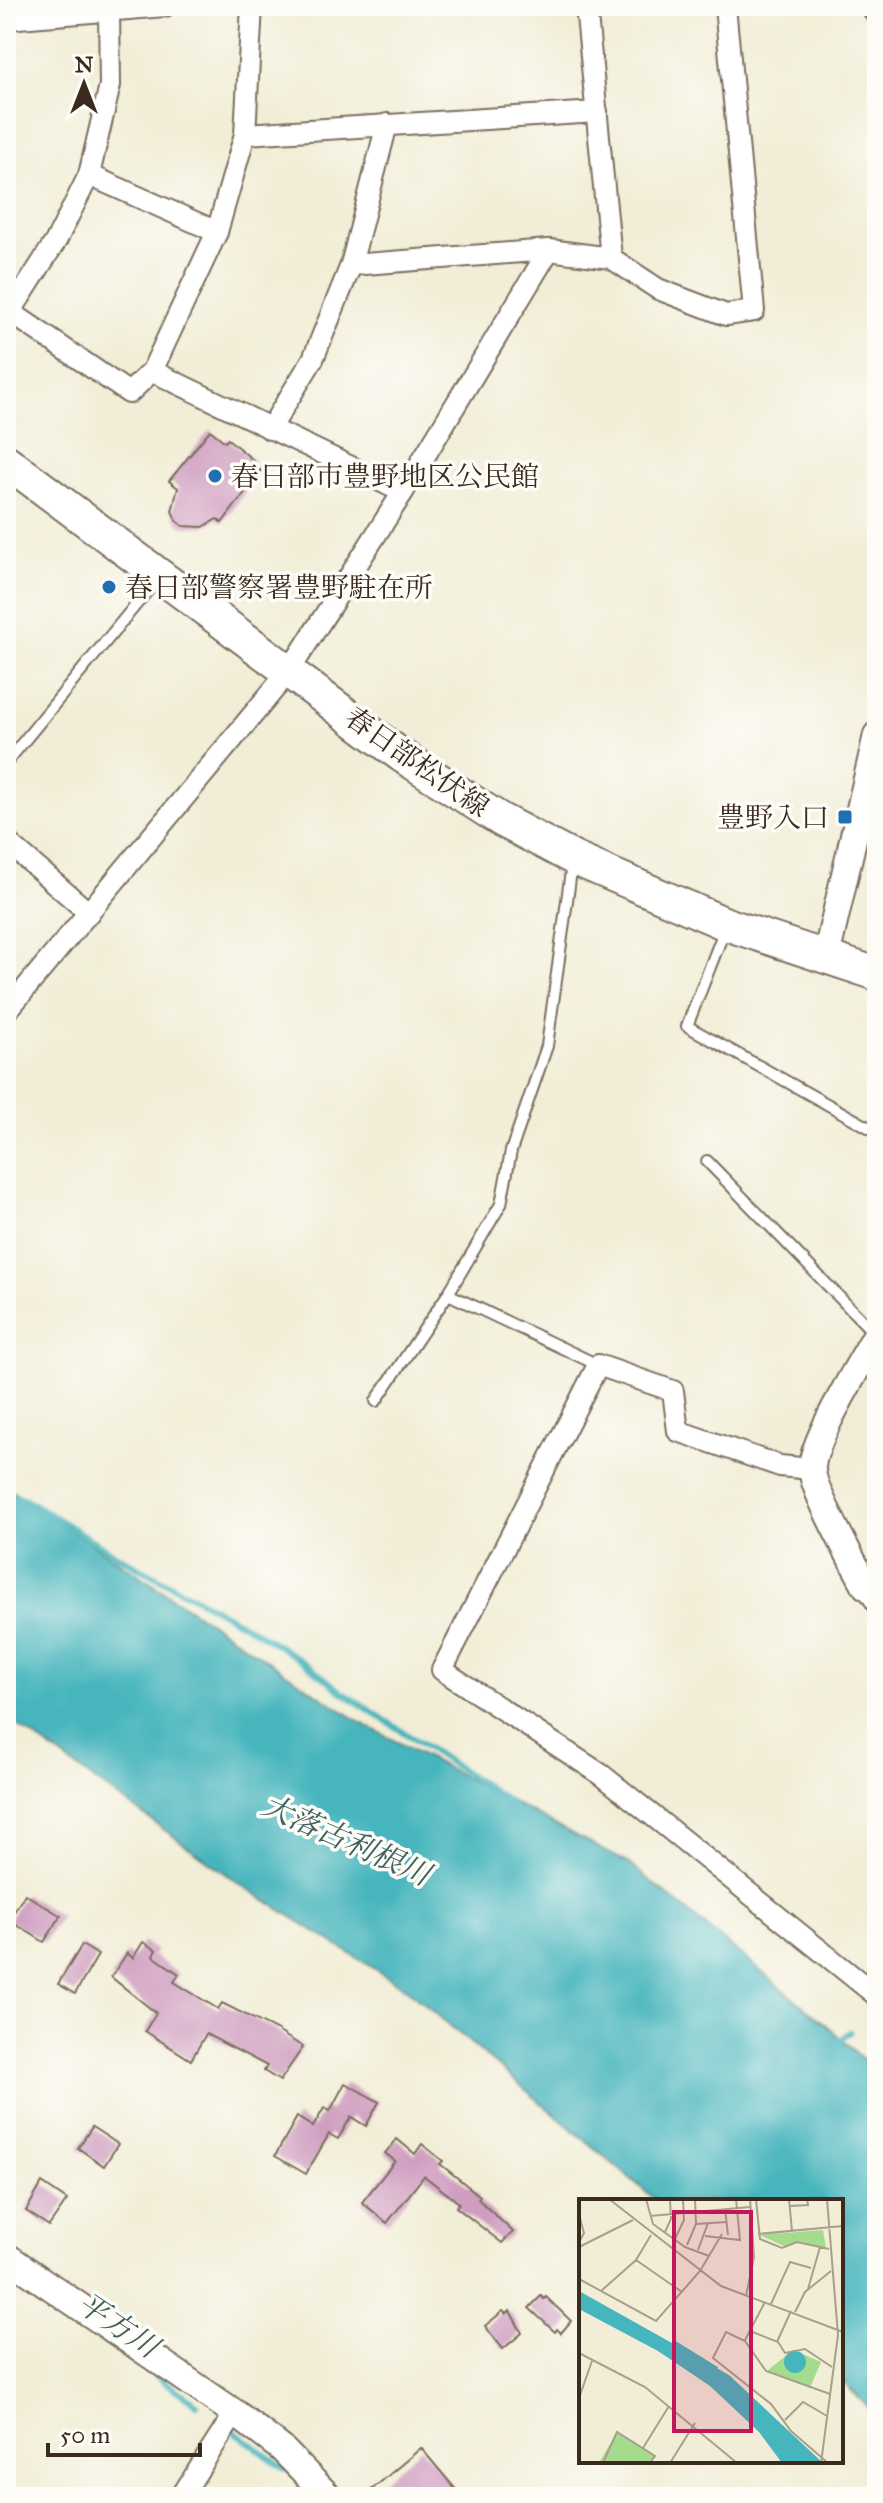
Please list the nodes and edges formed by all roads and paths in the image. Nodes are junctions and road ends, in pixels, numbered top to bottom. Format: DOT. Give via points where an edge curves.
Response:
graph roads {
  1 [pos="165,6"];
  2 [pos="252,6"];
  3 [pos="586,6"];
  4 [pos="725,6"];
  5 [pos="109,8"];
  6 [pos="6,19"];
  7 [pos="597,112"];
  8 [pos="387,124"];
  9 [pos="245,134"];
  10 [pos="89,175"];
  11 [pos="217,232"];
  12 [pos="549,250"];
  13 [pos="611,258"];
  14 [pos="351,265"];
  15 [pos="8,313"];
  16 [pos="152,371"];
  17 [pos="270,429"];
  18 [pos="6,461"];
  19 [pos="403,492"];
  20 [pos="161,574"];
  21 [pos="290,670"];
  22 [pos="877,735"];
  23 [pos="6,763"];
  24 [pos="6,841"];
  25 [pos="573,858"];
  26 [pos="89,913"];
  27 [pos="726,924"];
  28 [pos="826,957"];
  29 [pos="877,974"];
  30 [pos="6,1012"];
  31 [pos="877,1132"];
  32 [pos="707,1161"];
  33 [pos="448,1294"];
  34 [pos="874,1345"];
  35 [pos="598,1365"];
  36 [pos="376,1401"];
  37 [pos="811,1469"];
  38 [pos="872,1594"];
  39 [pos="877,1996"];
  40 [pos="6,2256"];
  41 [pos="235,2413"];
  42 [pos="181,2497"];
  43 [pos="329,2497"];
  1 -- 5 [label="street"];
  2 -- 9 [label="street"];
  3 -- 7 [label="street"];
  4 -- 13 [label="street" via="754,311 726,315 658,289"];
  5 -- 6 [label="street"];
  5 -- 10 [label="street" via="110,85"];
  7 -- 8 [label="street"];
  7 -- 13 [label="street"];
  8 -- 9 [label="street"];
  8 -- 14 [label="street"];
  9 -- 11 [label="street"];
  10 -- 11 [label="street"];
  10 -- 15 [label="street" via="57,239"];
  11 -- 16 [label="street"];
  12 -- 13 [label="street"];
  12 -- 14 [label="street"];
  12 -- 19 [label="street"];
  14 -- 17 [label="street" via="313,359"];
  15 -- 16 [label="street" via="129,393"];
  16 -- 17 [label="street"];
  17 -- 19 [label="street"];
  18 -- 20 [label="main road, 春日部松伏線"];
  19 -- 21 [label="street"];
  20 -- 21 [label="main road, 春日部松伏線"];
  20 -- 23 [label="lane"];
  21 -- 25 [label="main road, 春日部松伏線" via="402,756 501,820"];
  21 -- 26 [label="street"];
  22 -- 28 [label="street"];
  24 -- 26 [label="street"];
  25 -- 27 [label="main road, 春日部松伏線"];
  25 -- 33 [label="lane" via="547,1046 511,1151 501,1204"];
  26 -- 30 [label="street"];
  27 -- 28 [label="main road, 春日部松伏線"];
  27 -- 31 [label="lane" via="687,1026"];
  28 -- 29 [label="main road, 春日部松伏線"];
  32 -- 34 [label="lane"];
  33 -- 35 [label="lane"];
  33 -- 36 [label="lane"];
  34 -- 37 [label="street" via="819,1440"];
  35 -- 37 [label="street" via="673,1391 678,1431 780,1466"];
  35 -- 39 [label="street" via="442,1670 602,1775"];
  37 -- 38 [label="street" via="839,1537"];
  40 -- 41 [label="street"];
  41 -- 42 [label="street"];
  41 -- 43 [label="street" via="282,2449"];
}
